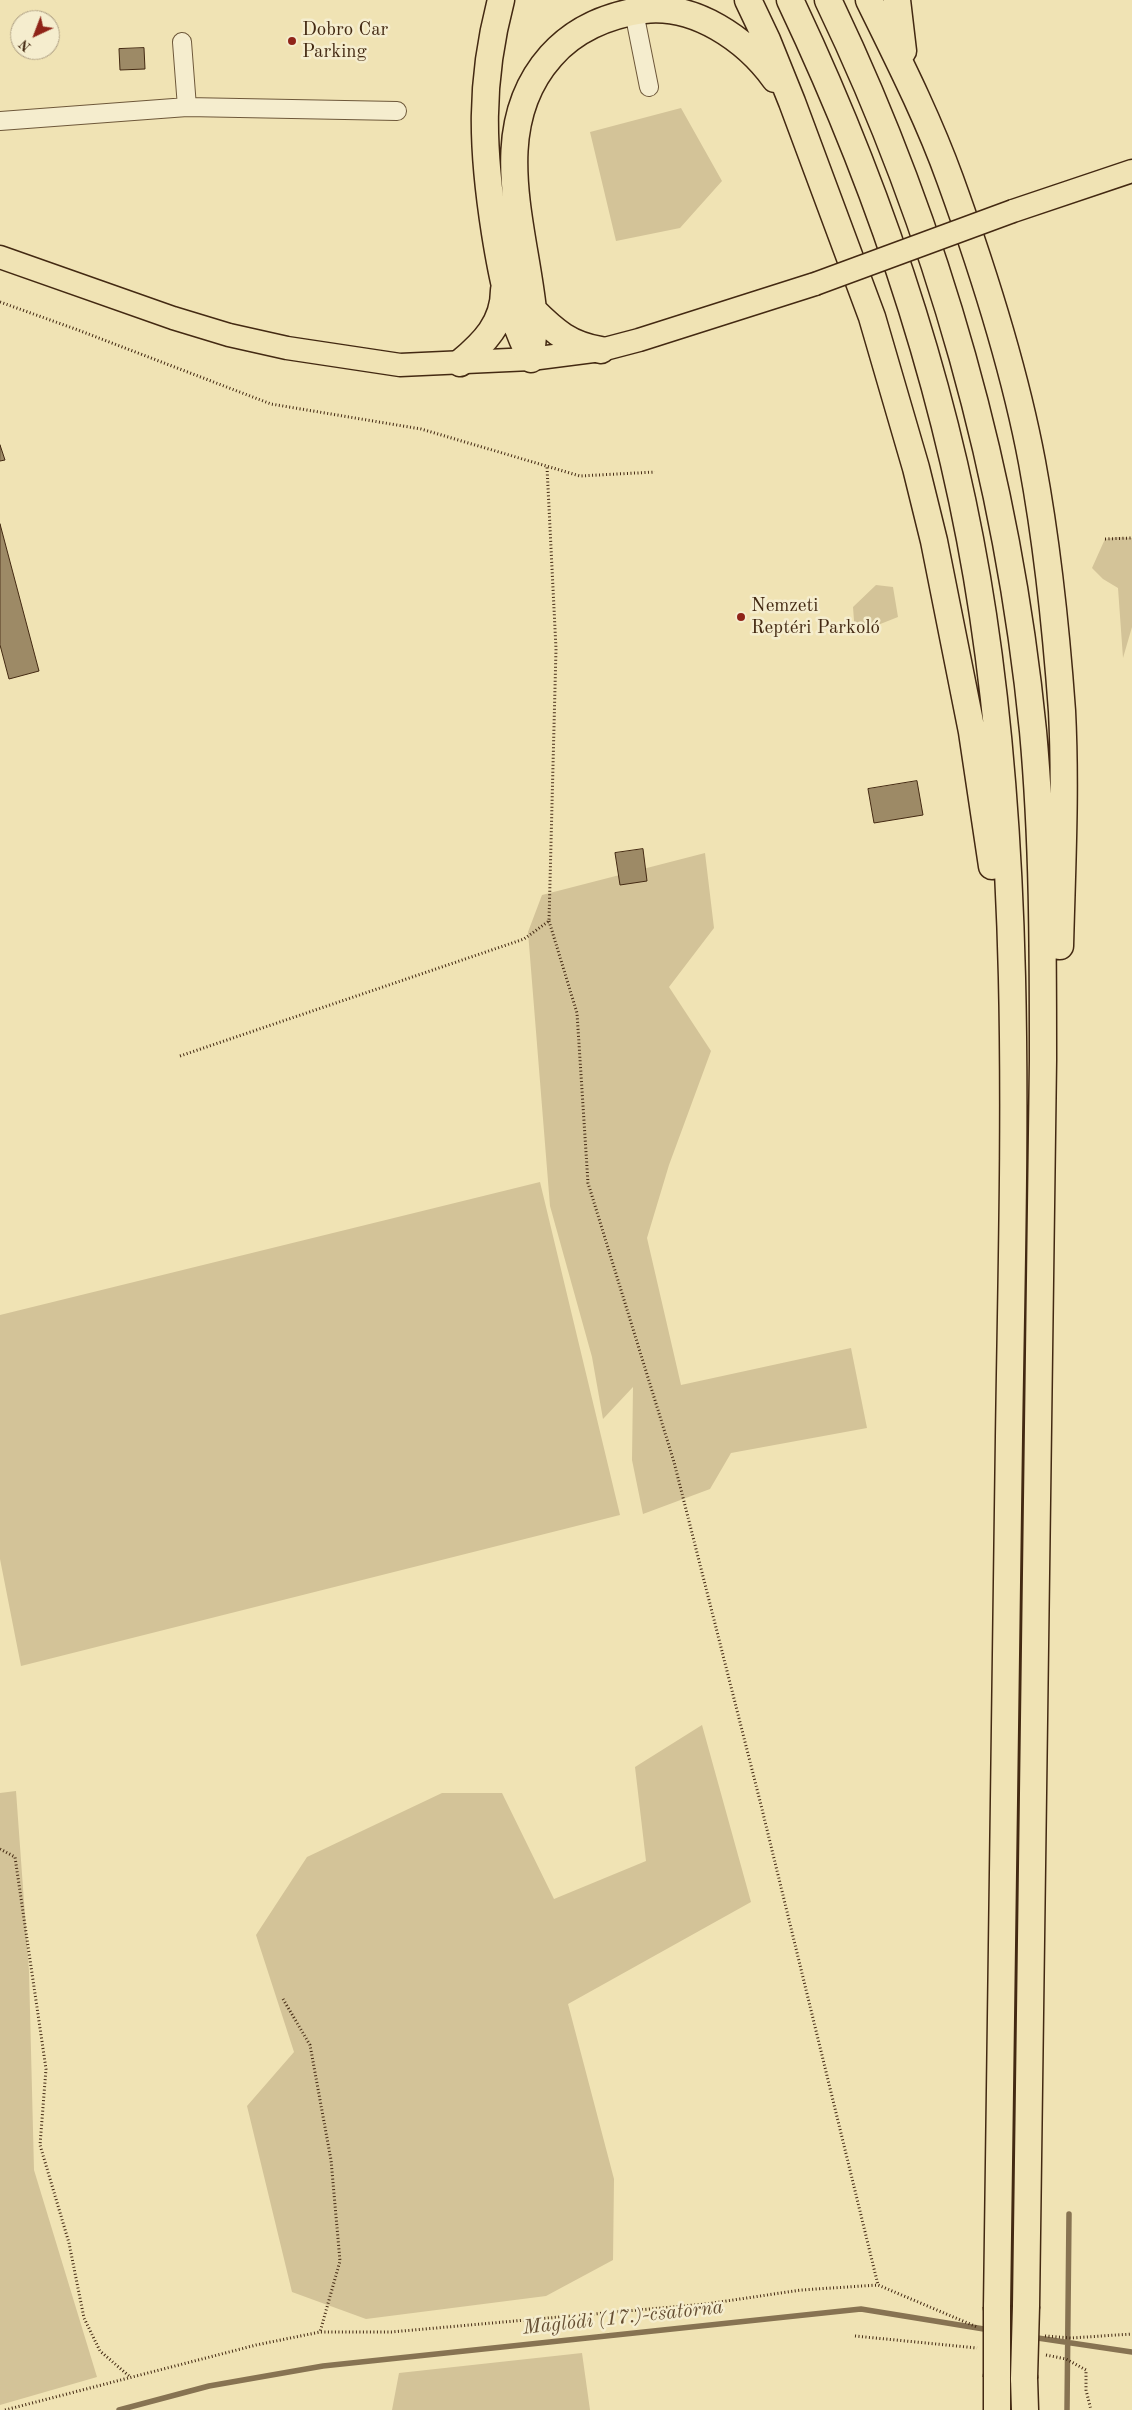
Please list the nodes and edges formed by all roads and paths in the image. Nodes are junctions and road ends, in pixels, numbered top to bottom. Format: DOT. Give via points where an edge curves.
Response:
graph roads {
  1 [pos="501,0"];
  2 [pos="748,0"];
  3 [pos="790,0"];
  4 [pos="828,0"];
  5 [pos="869,0"];
  6 [pos="897,0"];
  7 [pos="634,12"];
  8 [pos="182,42"];
  9 [pos="909,82"];
  10 [pos="649,87"];
  11 [pos="792,102"];
  12 [pos="187,107"];
  13 [pos="397,111"];
  14 [pos="0,121"];
  15 [pos="1132,171"];
  16 [pos="0,257"];
  17 [pos="504,290"];
  18 [pos="0,302"];
  19 [pos="533,310"];
  20 [pos="600,350"];
  21 [pos="532,359"];
  22 [pos="460,363"];
  23 [pos="547,467"];
  24 [pos="655,472"];
  25 [pos="1132,538"];
  26 [pos="1105,539"];
  27 [pos="548,921"];
  28 [pos="1014,1047"];
  29 [pos="180,1056"];
  30 [pos="1043,1060"];
  31 [pos="0,1849"];
  32 [pos="283,1999"];
  33 [pos="878,2285"];
  34 [pos="976,2326"];
  35 [pos="320,2332"];
  36 [pos="1132,2334"];
  37 [pos="855,2336"];
  38 [pos="1062,2338"];
  39 [pos="978,2349"];
  40 [pos="1044,2355"];
  41 [pos="130,2376"];
  42 [pos="6,2410"];
  43 [pos="997,2410"];
  44 [pos="1025,2410"];
  45 [pos="1090,2410"];
  1 -- 17 [label="highway" via="490,40 483,128"];
  2 -- 11 [label="highway"];
  3 -- 28 [label="highway" via="849,132 877,205 921,340 954,461 983,615 995,710 1006,828"];
  4 -- 30 [label="highway" via="873,99 909,190 952,321 987,450 1016,603 1033,732 1042,884"];
  5 -- 9 [label="highway"];
  6 -- 9 [label="highway"];
  7 -- 10 [label="lane"];
  7 -- 11 [label="highway" via="676,11 728,34 749,48 766,66"];
  7 -- 19 [label="highway" via="588,26 561,45 539,69 520,113 514,160 515,192"];
  8 -- 12 [label="lane"];
  9 -- 30 [label="highway" via="949,178 990,300 1032,460 1044,543 1062,712 1063,827 1059,1011"];
  11 -- 28 [label="highway" via="872,317 934,541 972,732 992,855 998,995"];
  12 -- 13 [label="lane"];
  12 -- 14 [label="lane"];
  15 -- 20 [label="main road, bridge" via="815,284"];
  16 -- 22 [label="main road" via="173,318 258,342 400,365"];
  17 -- 21 [label="highway" via="516,327"];
  17 -- 22 [label="highway" via="504,305 494,328 480,346"];
  18 -- 23 [label="path" via="271,404 421,429"];
  19 -- 20 [label="highway" via="563,336 580,346"];
  19 -- 21 [label="highway"];
  20 -- 21 [label="main road"];
  21 -- 22 [label="main road"];
  23 -- 24 [label="path" via="580,476"];
  23 -- 27 [label="path" via="556,649"];
  25 -- 26 [label="path"];
  27 -- 29 [label="path" via="524,939"];
  27 -- 33 [label="path" via="577,1013 588,1183 674,1462"];
  28 -- 43 [label="highway, bridge"];
  30 -- 44 [label="highway, bridge"];
  31 -- 41 [label="path" via="14,1858 46,2069 40,2145 69,2243 84,2318 100,2351"];
  32 -- 35 [label="path" via="310,2045 331,2160 340,2261"];
  33 -- 34 [label="path"];
  33 -- 35 [label="path" via="390,2332"];
  35 -- 41 [label="path"];
  36 -- 38 [label="path"];
  37 -- 39 [label="path"];
  40 -- 45 [label="path" via="1066,2359 1086,2370"];
  41 -- 42 [label="path"];
}
